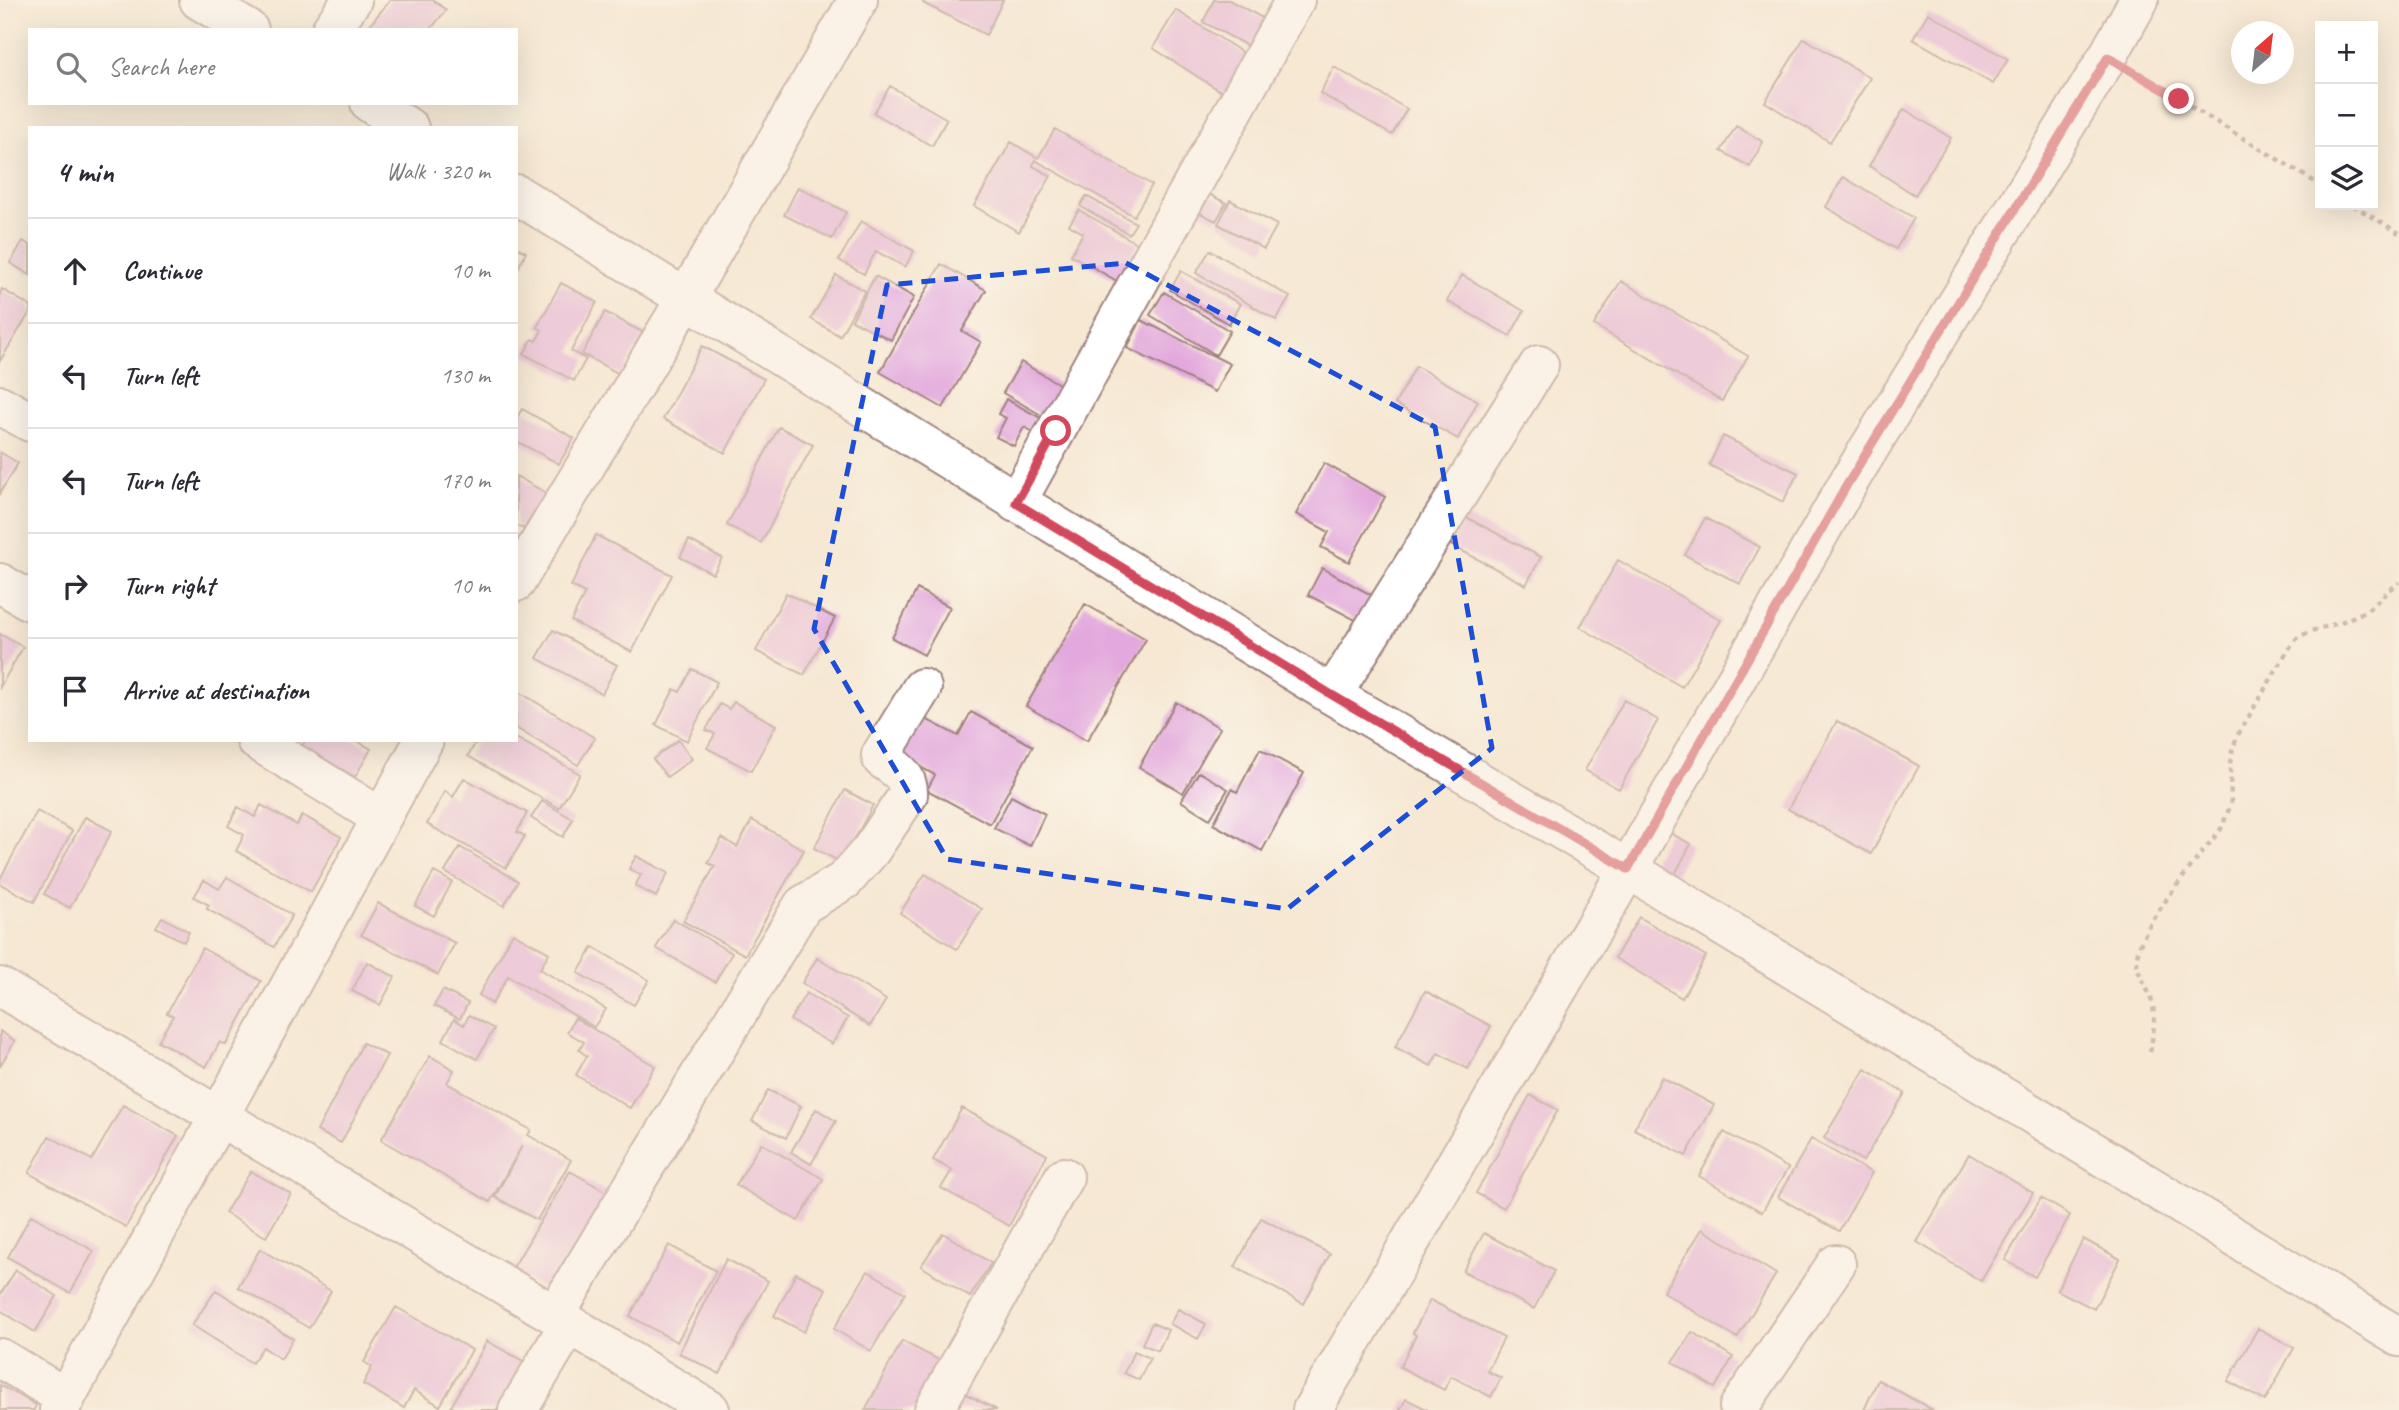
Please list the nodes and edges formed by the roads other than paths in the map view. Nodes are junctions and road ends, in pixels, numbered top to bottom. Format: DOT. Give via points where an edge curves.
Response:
graph roads {
  1 [pos="199,0"];
  2 [pos="352,0"];
  3 [pos="858,0"];
  4 [pos="1295,0"];
  5 [pos="2135,2"];
  6 [pos="246,28"];
  7 [pos="332,28"];
  8 [pos="373,105"];
  9 [pos="406,126"];
  10 [pos="518,195"];
  11 [pos="685,300"];
  12 [pos="1539,365"];
  13 [pos="0,405"];
  14 [pos="28,421"];
  15 [pos="1016,503"];
  16 [pos="518,579"];
  17 [pos="0,583"];
  18 [pos="28,600"];
  19 [pos="922,688"];
  20 [pos="1332,695"];
  21 [pos="259,742"];
  22 [pos="423,742"];
  23 [pos="380,817"];
  24 [pos="1628,869"];
  25 [pos="0,987"];
  26 [pos="220,1118"];
  27 [pos="1064,1177"];
  28 [pos="1836,1264"];
  29 [pos="562,1320"];
  30 [pos="2399,1337"];
  31 [pos="0,1358"];
  32 [pos="63,1404"];
  33 [pos="1740,1409"];
  34 [pos="518,1410"];
  35 [pos="710,1410"];
  36 [pos="934,1410"];
  37 [pos="1311,1410"];
  1 -- 6 [label="street"];
  2 -- 7 [label="street"];
  3 -- 11 [label="street"];
  4 -- 15 [label="street"];
  5 -- 24 [label="street" via="2108,57 1848,483"];
  8 -- 9 [label="street"];
  10 -- 11 [label="street"];
  11 -- 15 [label="street"];
  11 -- 16 [label="street"];
  12 -- 20 [label="street"];
  13 -- 14 [label="street"];
  15 -- 20 [label="street"];
  17 -- 18 [label="street"];
  19 -- 29 [label="street" via="882,751 882,759 901,771 909,784 908,795 845,880 803,905"];
  20 -- 24 [label="street"];
  21 -- 23 [label="street"];
  22 -- 23 [label="street"];
  23 -- 26 [label="street"];
  24 -- 30 [label="street"];
  24 -- 37 [label="street"];
  25 -- 26 [label="street"];
  26 -- 29 [label="street"];
  26 -- 32 [label="street"];
  27 -- 36 [label="street"];
  28 -- 33 [label="street"];
  29 -- 34 [label="street"];
  29 -- 35 [label="street"];
  31 -- 32 [label="street"];
}
